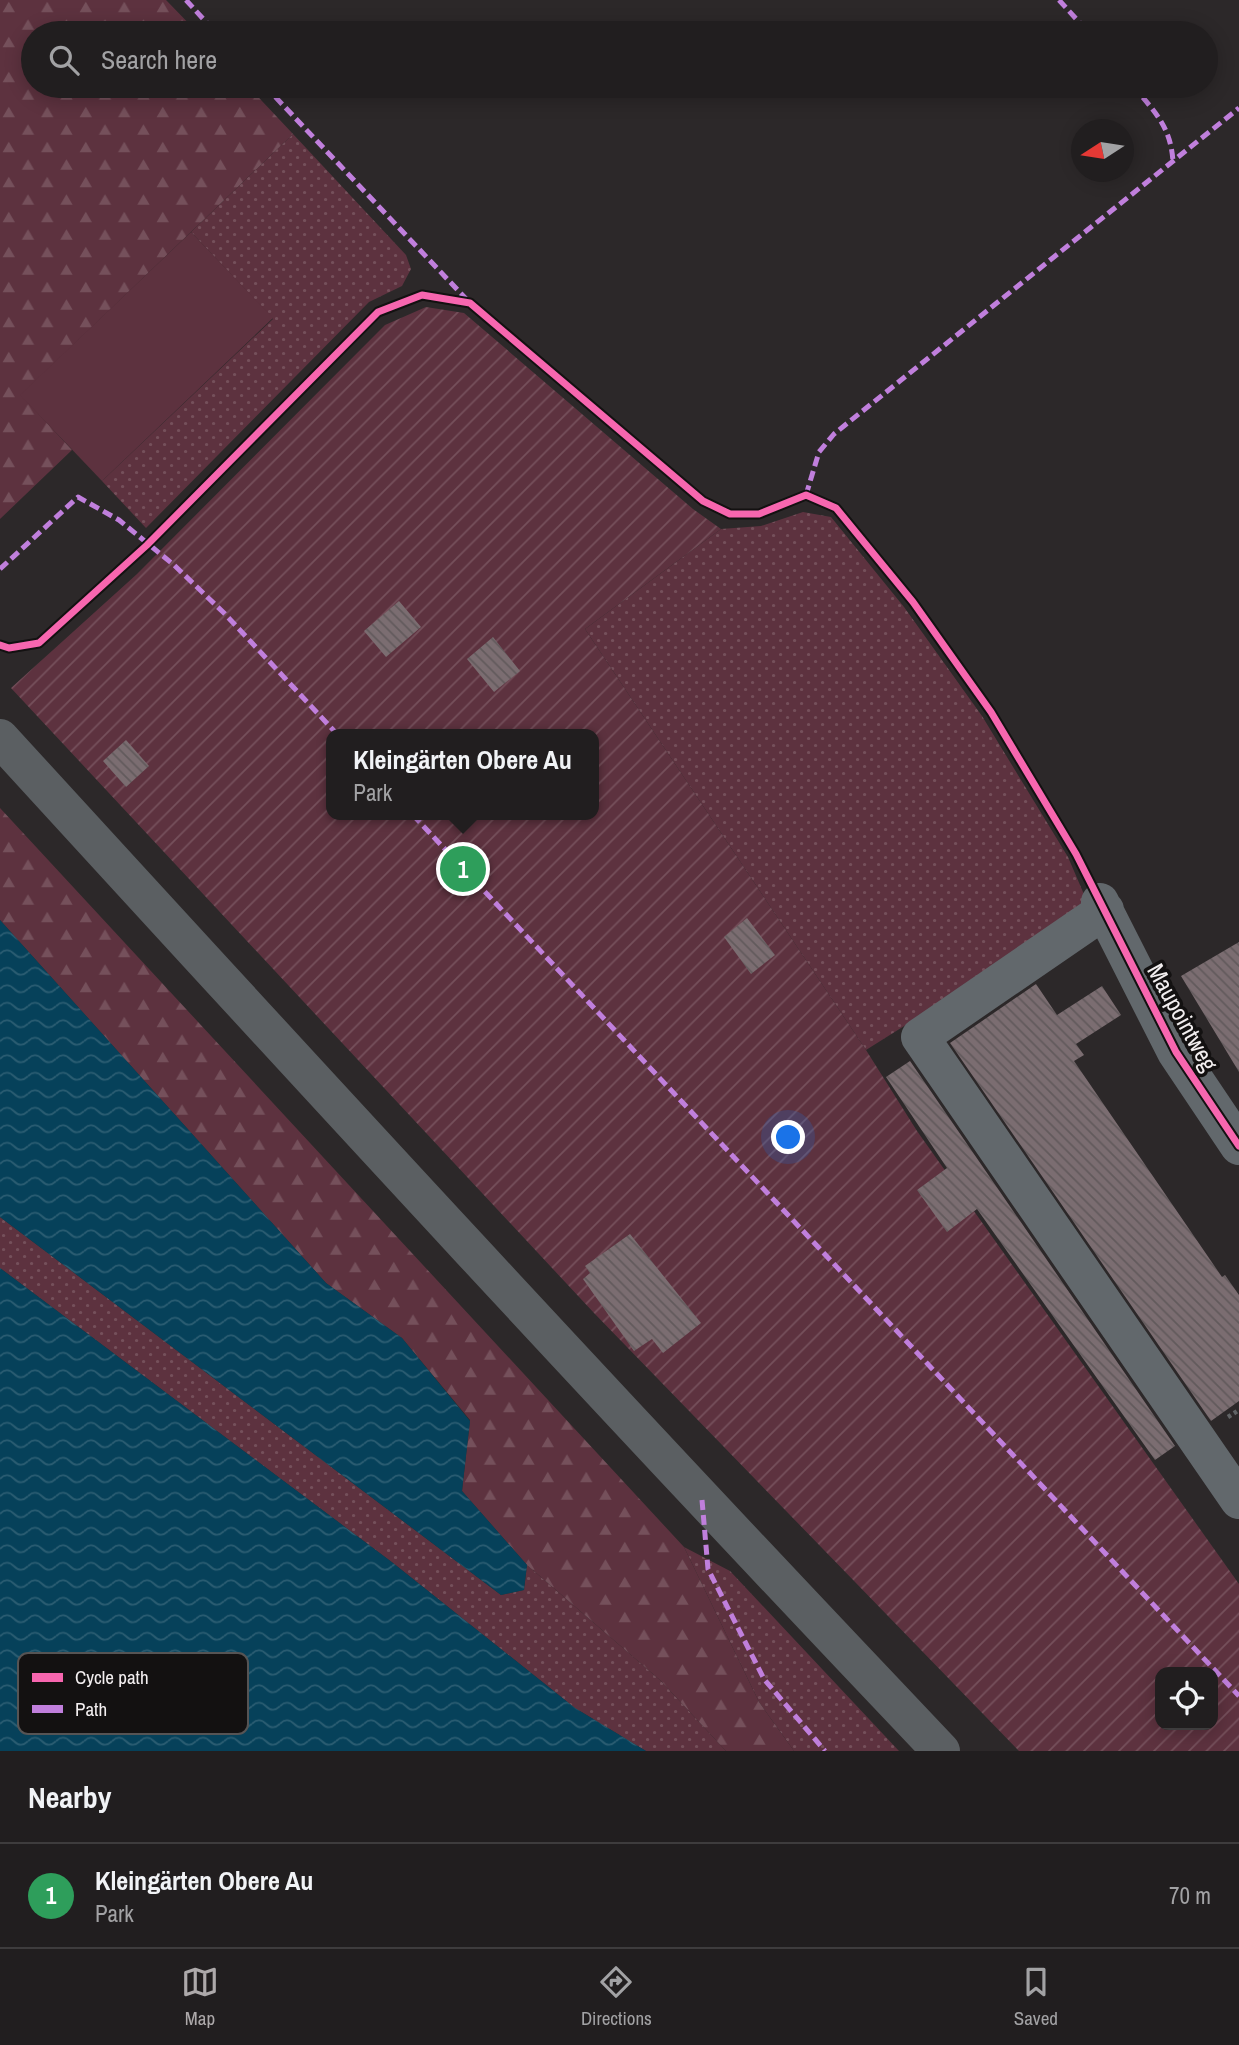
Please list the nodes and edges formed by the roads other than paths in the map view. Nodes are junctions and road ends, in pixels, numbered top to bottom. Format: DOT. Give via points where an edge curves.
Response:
graph roads {
  1 [pos="0,738"];
  2 [pos="1239,1146"];
  3 [pos="1239,1500"];
  4 [pos="941,1751"];
  1 -- 4 [label="main road" via="427,1204"];
  2 -- 3 [label="street, Maupointweg" via="1176,1052 1102,906 920,1037"];
}
